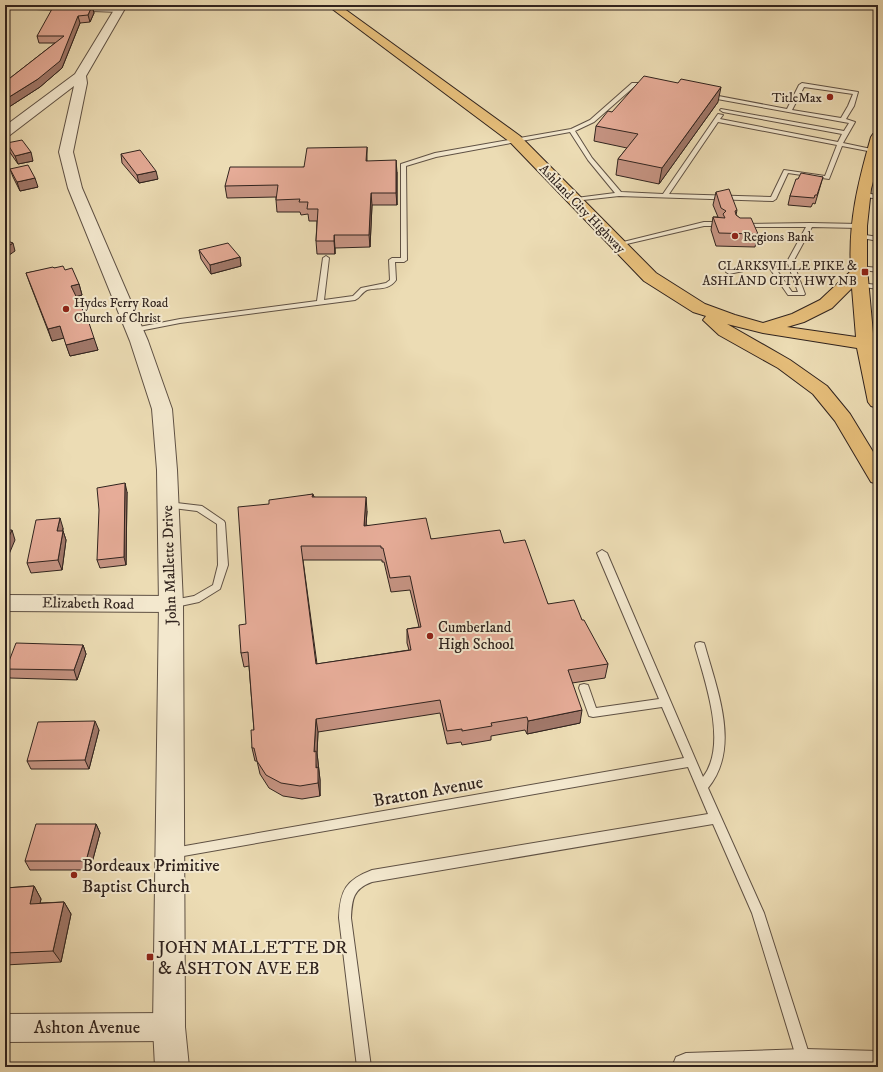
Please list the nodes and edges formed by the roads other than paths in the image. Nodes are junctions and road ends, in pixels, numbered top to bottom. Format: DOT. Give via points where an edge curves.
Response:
graph roads {
  1 [pos="8,5"];
  2 [pos="332,5"];
  3 [pos="121,7"];
  4 [pos="78,81"];
  5 [pos="656,86"];
  6 [pos="700,94"];
  7 [pos="730,100"];
  8 [pos="723,110"];
  9 [pos="789,110"];
  10 [pos="717,120"];
  11 [pos="842,121"];
  12 [pos="572,130"];
  13 [pos="5,132"];
  14 [pos="845,133"];
  15 [pos="515,139"];
  16 [pos="840,143"];
  17 [pos="876,143"];
  18 [pos="872,178"];
  19 [pos="619,194"];
  20 [pos="665,195"];
  21 [pos="863,195"];
  22 [pos="878,197"];
  23 [pos="576,200"];
  24 [pos="719,224"];
  25 [pos="736,225"];
  26 [pos="810,225"];
  27 [pos="859,231"];
  28 [pos="878,239"];
  29 [pos="618,244"];
  30 [pos="326,258"];
  31 [pos="790,262"];
  32 [pos="770,264"];
  33 [pos="878,270"];
  34 [pos="729,272"];
  35 [pos="859,275"];
  36 [pos="878,287"];
  37 [pos="320,302"];
  38 [pos="699,308"];
  39 [pos="763,328"];
  40 [pos="134,330"];
  41 [pos="871,345"];
  42 [pos="878,402"];
  43 [pos="878,477"];
  44 [pos="168,505"];
  45 [pos="602,553"];
  46 [pos="5,603"];
  47 [pos="171,604"];
  48 [pos="700,646"];
  49 [pos="584,688"];
  50 [pos="666,702"];
  51 [pos="691,762"];
  52 [pos="702,787"];
  53 [pos="716,818"];
  54 [pos="171,853"];
  55 [pos="169,1027"];
  56 [pos="5,1028"];
  57 [pos="805,1063"];
  58 [pos="878,1065"];
  59 [pos="172,1067"];
  60 [pos="364,1067"];
  61 [pos="686,1067"];
  1 -- 3 [label="street"];
  2 -- 15 [label="main road, Ashland City Highway"];
  3 -- 4 [label="street"];
  4 -- 13 [label="street"];
  4 -- 40 [label="street, John Mallette Drive" via="66,152 75,188"];
  5 -- 12 [label="lane" via="634,84 592,121"];
  6 -- 7 [label="lane"];
  7 -- 8 [label="lane"];
  7 -- 9 [label="lane"];
  8 -- 10 [label="lane"];
  8 -- 14 [label="lane"];
  9 -- 11 [label="lane"];
  9 -- 11 [label="lane" via="802,85 856,93"];
  10 -- 16 [label="lane"];
  10 -- 20 [label="lane"];
  11 -- 14 [label="lane" via="852,122"];
  12 -- 15 [label="lane"];
  12 -- 19 [label="lane" via="590,159"];
  14 -- 16 [label="lane"];
  15 -- 23 [label="main road, Ashland City Highway"];
  15 -- 37 [label="lane" via="435,155 403,165 404,260 392,260 393,280 388,285 363,289 355,298"];
  16 -- 17 [label="lane"];
  16 -- 20 [label="lane" via="827,178 786,171 773,199"];
  17 -- 18 [label="main road"];
  18 -- 21 [label="main road"];
  19 -- 20 [label="lane"];
  19 -- 23 [label="lane"];
  21 -- 22 [label="lane"];
  21 -- 27 [label="main road"];
  23 -- 29 [label="main road, Ashland City Highway"];
  24 -- 29 [label="lane" via="704,224"];
  25 -- 26 [label="lane"];
  26 -- 27 [label="lane"];
  26 -- 31 [label="lane"];
  27 -- 28 [label="lane"];
  27 -- 35 [label="main road"];
  29 -- 38 [label="main road, Ashland City Highway" via="650,277"];
  30 -- 37 [label="lane"];
  31 -- 32 [label="lane"];
  31 -- 32 [label="lane" via="802,294 790,294"];
  32 -- 34 [label="lane"];
  33 -- 35 [label="lane"];
  35 -- 36 [label="lane"];
  35 -- 39 [label="main road" via="826,304 798,318"];
  35 -- 41 [label="main road"];
  37 -- 40 [label="lane" via="180,321"];
  38 -- 39 [label="main road, Ashland City Highway"];
  38 -- 43 [label="main road" via="725,331 784,364 820,390 843,418"];
  39 -- 41 [label="main road, Ashland City Highway"];
  40 -- 44 [label="street, John Mallette Drive" via="162,409"];
  41 -- 42 [label="main road"];
  44 -- 47 [label="street, John Mallette Drive"];
  44 -- 47 [label="lane" via="200,508 221,523 223,565 217,587 196,599"];
  45 -- 50 [label="lane"];
  46 -- 47 [label="street, Elizabeth Road"];
  47 -- 54 [label="street, John Mallette Drive"];
  48 -- 52 [label="lane" via="717,713 719,740 714,771"];
  49 -- 50 [label="lane" via="593,713"];
  50 -- 51 [label="lane"];
  51 -- 52 [label="lane"];
  51 -- 54 [label="lane, Bratton Avenue"];
  52 -- 53 [label="lane"];
  53 -- 57 [label="lane" via="758,913"];
  53 -- 60 [label="lane" via="372,876 352,886 347,895 345,918"];
  54 -- 55 [label="street, John Mallette Drive"];
  55 -- 56 [label="street, Ashton Avenue"];
  55 -- 59 [label="street, John Mallette Drive"];
  57 -- 58 [label="street"];
  57 -- 61 [label="street"];
}
